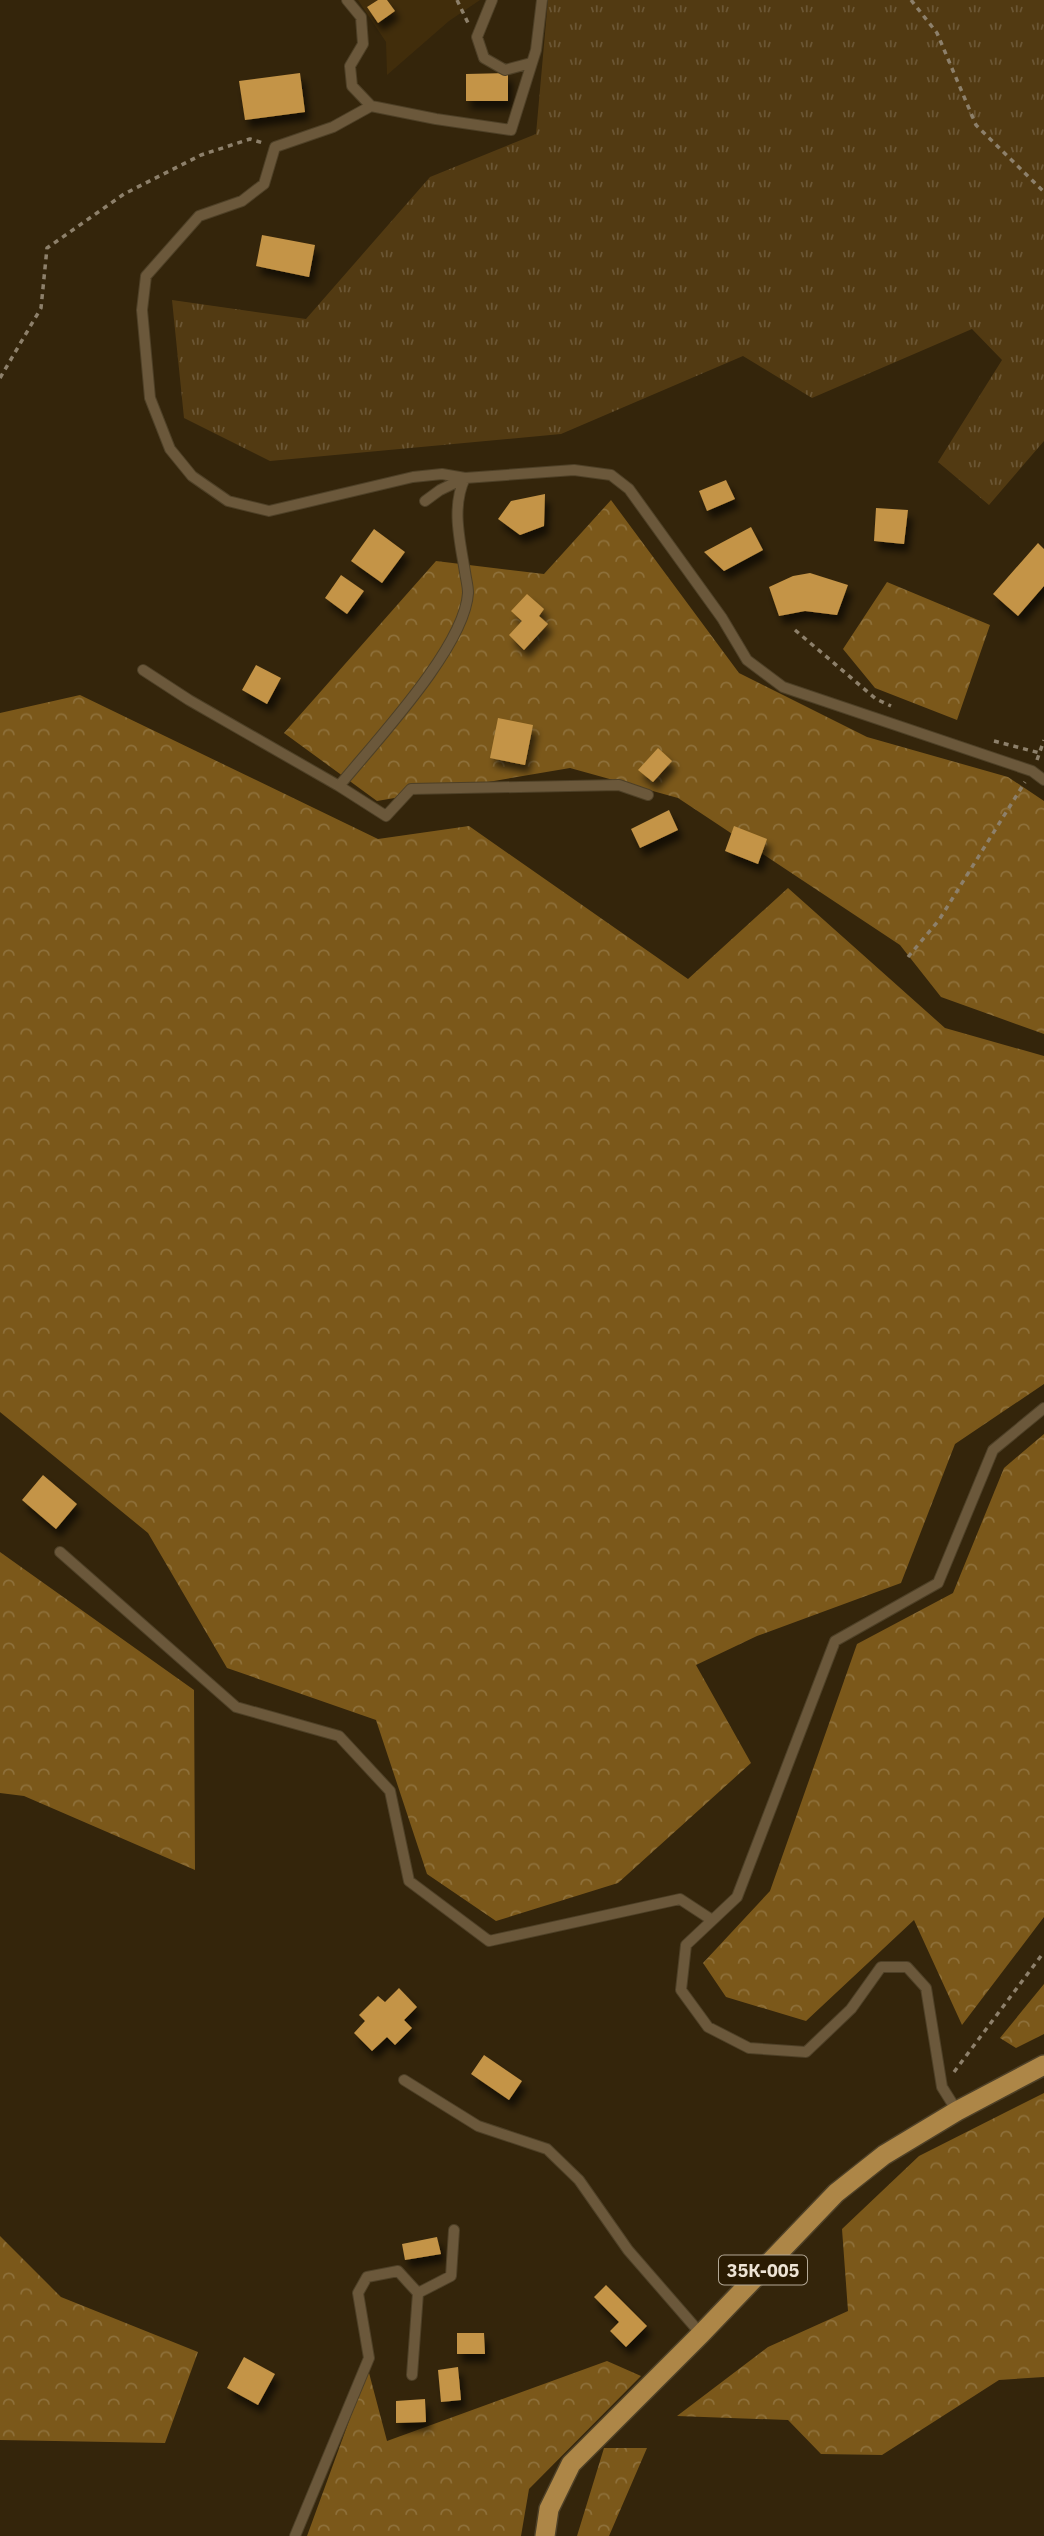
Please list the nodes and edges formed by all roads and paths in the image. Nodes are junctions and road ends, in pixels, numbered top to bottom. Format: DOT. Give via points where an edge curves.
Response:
graph roads {
  1 [pos="347,0"];
  2 [pos="492,0"];
  3 [pos="542,0"];
  4 [pos="911,0"];
  5 [pos="531,63"];
  6 [pos="371,106"];
  7 [pos="275,147"];
  8 [pos="1044,192"];
  9 [pos="0,378"];
  10 [pos="466,478"];
  11 [pos="425,501"];
  12 [pos="795,630"];
  13 [pos="143,670"];
  14 [pos="901,710"];
  15 [pos="989,739"];
  16 [pos="1044,740"];
  17 [pos="1040,753"];
  18 [pos="1032,771"];
  19 [pos="1044,780"];
  20 [pos="339,786"];
  21 [pos="649,795"];
  22 [pos="908,957"];
  23 [pos="1044,1408"];
  24 [pos="60,1552"];
  25 [pos="712,1920"];
  26 [pos="1044,1952"];
  27 [pos="1044,2065"];
  28 [pos="404,2080"];
  29 [pos="942,2087"];
  30 [pos="957,2111"];
  31 [pos="454,2230"];
  32 [pos="418,2293"];
  33 [pos="701,2334"];
  34 [pos="412,2375"];
  35 [pos="295,2536"];
  36 [pos="544,2536"];
  1 -- 6 [label="lane" via="361,17 363,44 351,66 352,86"];
  2 -- 5 [label="lane" via="477,37 484,58 505,70"];
  3 -- 5 [label="lane"];
  4 -- 8 [label="path" via="937,33 976,125"];
  5 -- 6 [label="lane" via="511,130"];
  6 -- 7 [label="lane" via="333,127"];
  7 -- 9 [label="path" via="250,139 201,155 124,194 47,248 41,308"];
  7 -- 10 [label="lane" via="264,184 242,201 199,216 146,276 142,310 150,398 170,449 192,476 228,501 269,511 413,477 442,474"];
  10 -- 11 [label="lane"];
  10 -- 18 [label="lane" via="574,470 611,475 629,489 747,660 783,687"];
  10 -- 20 [label="lane" via="457,495 468,593 461,622 430,674"];
  12 -- 14 [label="path" via="876,699"];
  13 -- 20 [label="lane"];
  15 -- 17 [label="path"];
  16 -- 17 [label="path"];
  17 -- 18 [label="path"];
  18 -- 19 [label="lane"];
  18 -- 22 [label="path" via="939,920"];
  20 -- 21 [label="lane" via="386,816 411,789 619,785"];
  23 -- 25 [label="lane" via="993,1450 938,1583 835,1641 737,1897"];
  24 -- 25 [label="lane" via="236,1707 338,1736 390,1791 409,1881 489,1941 680,1899"];
  25 -- 29 [label="lane" via="687,1945 681,1990 708,2027 749,2048 806,2052 851,2009 881,1967 907,1967 926,1988"];
  26 -- 29 [label="path"];
  27 -- 30 [label="main road, 35К-005"];
  28 -- 33 [label="lane" via="478,2126 547,2149 579,2180 628,2250"];
  29 -- 30 [label="lane"];
  30 -- 33 [label="main road, 35К-005" via="884,2155 836,2193"];
  31 -- 32 [label="lane" via="451,2276"];
  32 -- 34 [label="lane"];
  32 -- 35 [label="lane" via="398,2271 367,2277 358,2293 369,2358"];
  33 -- 36 [label="main road, 35К-005" via="571,2464 549,2509"];
}
